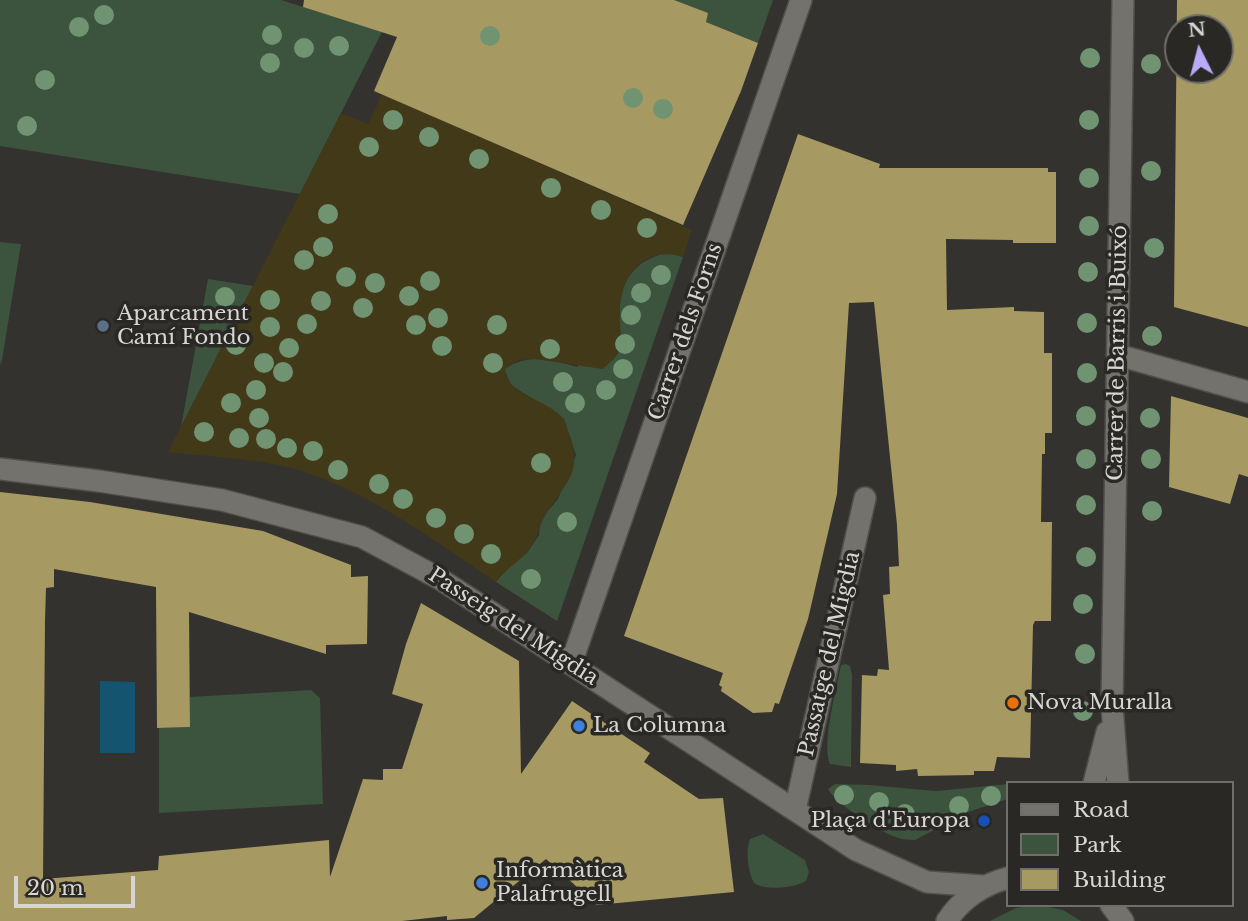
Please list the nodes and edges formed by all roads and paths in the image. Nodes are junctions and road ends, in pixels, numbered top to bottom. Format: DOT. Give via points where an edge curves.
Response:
graph roads {
  1 [pos="801,0"];
  2 [pos="1123,0"];
  3 [pos="1118,355"];
  4 [pos="1248,391"];
  5 [pos="0,469"];
  6 [pos="865,498"];
  7 [pos="571,664"];
  8 [pos="1112,706"];
  9 [pos="1094,781"];
  10 [pos="1118,781"];
  11 [pos="795,810"];
  12 [pos="1006,879"];
  13 [pos="984,886"];
  14 [pos="947,921"];
  1 -- 7 [label="street, Carrer dels Forns"];
  2 -- 3 [label="street, Carrer de Barris i Buixó"];
  3 -- 4 [label="street"];
  3 -- 8 [label="street, Carrer de Barris i Buixó"];
  5 -- 7 [label="street, Passeig del Migdia" via="222,499 362,537 440,579"];
  6 -- 11 [label="street, Passatge del Migdia"];
  7 -- 11 [label="street, Passeig del Migdia"];
  8 -- 9 [label="street, Carrer de Barris i Buixó"];
  8 -- 10 [label="street, Carrer de Barris i Buixó"];
  11 -- 13 [label="street, Passeig del Migdia" via="856,850 927,882"];
  12 -- 13 [label="street"];
  13 -- 14 [label="street"];
}
